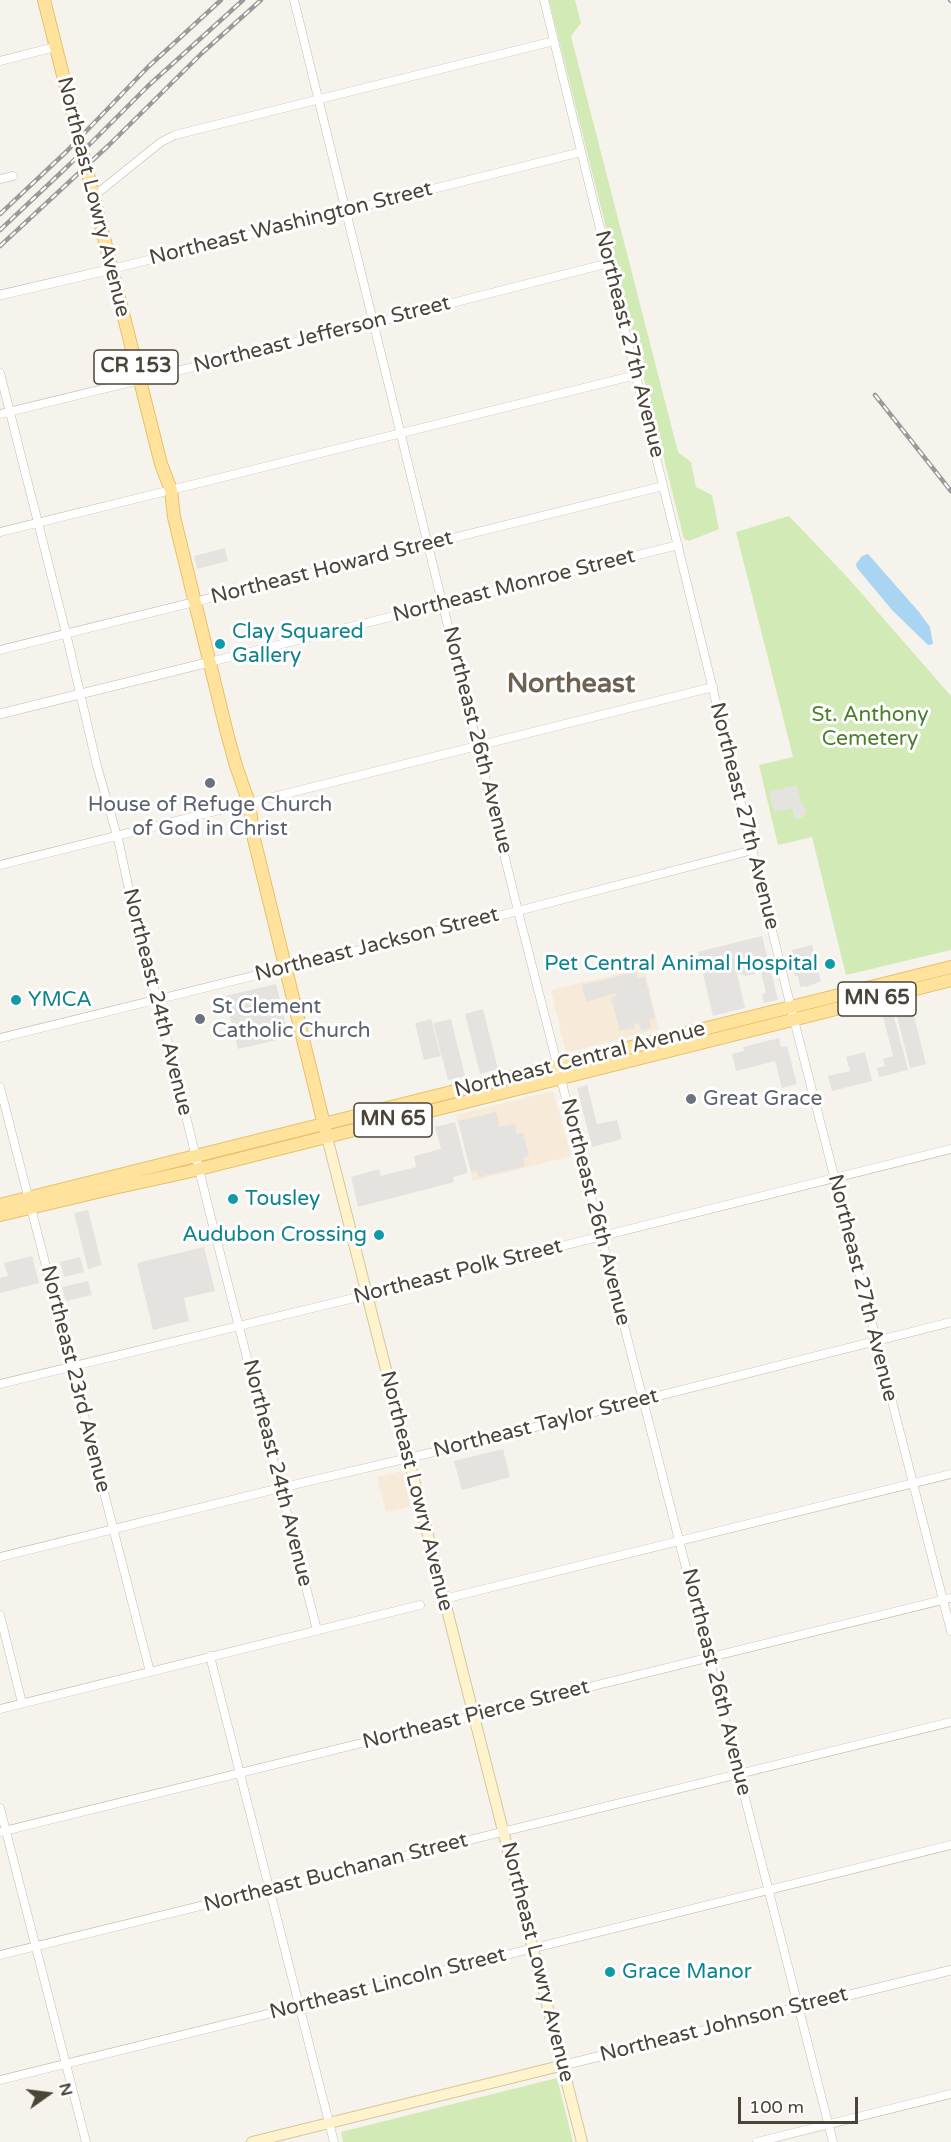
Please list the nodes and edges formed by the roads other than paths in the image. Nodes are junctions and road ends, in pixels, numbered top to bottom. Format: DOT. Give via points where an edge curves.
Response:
graph roads {
  1 [pos="44,0"];
  2 [pos="294,0"];
  3 [pos="544,0"];
  4 [pos="554,41"];
  5 [pos="56,47"];
  6 [pos="0,61"];
  7 [pos="319,100"];
  8 [pos="581,152"];
  9 [pos="13,176"];
  10 [pos="0,179"];
  11 [pos="94,196"];
  12 [pos="345,211"];
  13 [pos="609,263"];
  14 [pos="112,269"];
  15 [pos="0,295"];
  16 [pos="372,323"];
  17 [pos="0,373"];
  18 [pos="636,375"];
  19 [pos="139,381"];
  20 [pos="10,411"];
  21 [pos="0,414"];
  22 [pos="401,433"];
  23 [pos="663,486"];
  24 [pos="167,491"];
  25 [pos="38,523"];
  26 [pos="0,532"];
  27 [pos="429,544"];
  28 [pos="678,545"];
  29 [pos="195,602"];
  30 [pos="443,603"];
  31 [pos="66,633"];
  32 [pos="0,650"];
  33 [pos="210,662"];
  34 [pos="713,687"];
  35 [pos="79,694"];
  36 [pos="0,714"];
  37 [pos="478,745"];
  38 [pos="245,804"];
  39 [pos="117,836"];
  40 [pos="753,850"];
  41 [pos="0,865"];
  42 [pos="518,910"];
  43 [pos="285,967"];
  44 [pos="951,967"];
  45 [pos="951,980"];
  46 [pos="157,999"];
  47 [pos="791,1006"];
  48 [pos="794,1020"];
  49 [pos="0,1038"];
  50 [pos="558,1065"];
  51 [pos="561,1078"];
  52 [pos="0,1086"];
  53 [pos="323,1123"];
  54 [pos="327,1137"];
  55 [pos="951,1149"];
  56 [pos="198,1163"];
  57 [pos="834,1178"];
  58 [pos="30,1203"];
  59 [pos="0,1205"];
  60 [pos="0,1215"];
  61 [pos="600,1236"];
  62 [pos="367,1295"];
  63 [pos="951,1322"];
  64 [pos="239,1325"];
  65 [pos="877,1342"];
  66 [pos="70,1367"];
  67 [pos="0,1384"];
  68 [pos="642,1400"];
  69 [pos="408,1457"];
  70 [pos="951,1474"];
  71 [pos="913,1484"];
  72 [pos="280,1488"];
  73 [pos="113,1530"];
  74 [pos="680,1540"];
  75 [pos="0,1557"];
  76 [pos="444,1599"];
  77 [pos="947,1599"];
  78 [pos="420,1605"];
  79 [pos="0,1615"];
  80 [pos="317,1630"];
  81 [pos="951,1631"];
  82 [pos="210,1656"];
  83 [pos="710,1658"];
  84 [pos="150,1672"];
  85 [pos="22,1703"];
  86 [pos="0,1708"];
  87 [pos="473,1716"];
  88 [pos="951,1722"];
  89 [pos="240,1773"];
  90 [pos="739,1774"];
  91 [pos="0,1808"];
  92 [pos="3,1831"];
  93 [pos="504,1832"];
  94 [pos="951,1845"];
  95 [pos="270,1890"];
  96 [pos="769,1891"];
  97 [pos="36,1946"];
  98 [pos="534,1949"];
  99 [pos="0,1956"];
  100 [pos="951,1970"];
  101 [pos="300,2006"];
  102 [pos="799,2007"];
  103 [pos="66,2064"];
  104 [pos="564,2065"];
  105 [pos="0,2080"];
  106 [pos="951,2094"];
  107 [pos="329,2123"];
  108 [pos="829,2124"];
  109 [pos="86,2142"];
  110 [pos="252,2142"];
  111 [pos="334,2142"];
  112 [pos="582,2142"];
  113 [pos="757,2142"];
  114 [pos="833,2142"];
  1 -- 5 [label="main road, Northeast Lowry Avenue / CR 153"];
  2 -- 7 [label="street, Northeast 26th Avenue"];
  3 -- 4 [label="street, Northeast 27th Avenue"];
  4 -- 7 [label="street"];
  4 -- 8 [label="street, Northeast 27th Avenue"];
  5 -- 6 [label="street"];
  5 -- 11 [label="main road, Northeast Lowry Avenue / CR 153"];
  7 -- 11 [label="street" via="167,138"];
  7 -- 12 [label="street, Northeast 26th Avenue"];
  8 -- 12 [label="street, Northeast Washington Street"];
  8 -- 13 [label="street, Northeast 27th Avenue"];
  9 -- 10 [label="street"];
  11 -- 14 [label="main road, Northeast Lowry Avenue / CR 153"];
  12 -- 14 [label="street, Northeast Washington Street"];
  12 -- 16 [label="street, Northeast 26th Avenue"];
  13 -- 16 [label="street, Northeast Jefferson Street"];
  13 -- 18 [label="street, Northeast 27th Avenue"];
  14 -- 15 [label="street, Northeast Washington Street"];
  14 -- 19 [label="main road, Northeast Lowry Avenue / CR 153"];
  16 -- 19 [label="street, Northeast Jefferson Street"];
  16 -- 22 [label="street, Northeast 26th Avenue"];
  17 -- 20 [label="street, Northeast 24th Avenue"];
  18 -- 22 [label="street"];
  18 -- 23 [label="street, Northeast 27th Avenue"];
  19 -- 20 [label="street, Northeast Jefferson Street"];
  19 -- 24 [label="main road, Northeast Lowry Avenue / CR 153"];
  20 -- 21 [label="street, Northeast Jefferson Street"];
  20 -- 25 [label="street, Northeast 24th Avenue"];
  22 -- 24 [label="street"];
  22 -- 27 [label="street, Northeast 26th Avenue"];
  23 -- 27 [label="street, Northeast Howard Street"];
  23 -- 28 [label="street, Northeast 27th Avenue"];
  24 -- 25 [label="street"];
  24 -- 29 [label="main road, Northeast Lowry Avenue / CR 153"];
  25 -- 26 [label="street"];
  25 -- 31 [label="street, Northeast 24th Avenue"];
  27 -- 29 [label="street, Northeast Howard Street"];
  27 -- 30 [label="street, Northeast 26th Avenue"];
  28 -- 30 [label="street, Northeast Monroe Street"];
  28 -- 34 [label="street, Northeast 27th Avenue"];
  29 -- 31 [label="street, Northeast Howard Street"];
  29 -- 33 [label="main road, Northeast Lowry Avenue / CR 153"];
  30 -- 33 [label="street, Northeast Monroe Street"];
  30 -- 37 [label="street, Northeast 26th Avenue"];
  31 -- 32 [label="street, Northeast Howard Street"];
  31 -- 35 [label="street, Northeast 24th Avenue"];
  33 -- 35 [label="street, Northeast Monroe Street"];
  33 -- 38 [label="main road, Northeast Lowry Avenue / CR 153"];
  34 -- 37 [label="street"];
  34 -- 40 [label="street, Northeast 27th Avenue"];
  35 -- 36 [label="street, Northeast Monroe Street"];
  35 -- 39 [label="street, Northeast 24th Avenue"];
  37 -- 38 [label="street"];
  37 -- 42 [label="street, Northeast 26th Avenue"];
  38 -- 39 [label="street"];
  38 -- 43 [label="main road, Northeast Lowry Avenue / CR 153"];
  39 -- 41 [label="street"];
  39 -- 46 [label="street, Northeast 24th Avenue"];
  40 -- 42 [label="street, Northeast Jackson Street"];
  40 -- 47 [label="street, Northeast 27th Avenue"];
  42 -- 43 [label="street, Northeast Jackson Street"];
  42 -- 50 [label="street, Northeast 26th Avenue"];
  43 -- 46 [label="street, Northeast Jackson Street"];
  43 -- 53 [label="main road, Northeast Lowry Avenue / CR 153"];
  44 -- 47 [label="main road, Northeast Central Avenue / MN 65"];
  45 -- 48 [label="main road, Northeast Central Avenue / MN 65"];
  46 -- 49 [label="street, Northeast Jackson Street"];
  46 -- 56 [label="street, Northeast 24th Avenue"];
  47 -- 48 [label="street, Northeast 27th Avenue"];
  47 -- 50 [label="main road, Northeast Central Avenue / MN 65"];
  48 -- 51 [label="main road, Northeast Central Avenue / MN 65"];
  48 -- 57 [label="street, Northeast 27th Avenue"];
  50 -- 51 [label="street, Northeast 26th Avenue"];
  50 -- 53 [label="main road, Northeast Central Avenue / MN 65"];
  51 -- 54 [label="main road, Northeast Central Avenue / MN 65"];
  51 -- 61 [label="street, Northeast 26th Avenue"];
  52 -- 58 [label="street, Northeast 23rd Avenue"];
  53 -- 54 [label="main road, Northeast Lowry Avenue / CR 153"];
  53 -- 56 [label="main road, Northeast Central Avenue / MN 65"];
  54 -- 56 [label="main road, Northeast Central Avenue / MN 65"];
  54 -- 62 [label="main road, Northeast Lowry Avenue / CR 153"];
  55 -- 57 [label="street, Northeast Polk Street"];
  56 -- 58 [label="main road, Northeast Central Avenue / MN 65"];
  56 -- 64 [label="street, Northeast 24th Avenue"];
  57 -- 61 [label="street, Northeast Polk Street"];
  57 -- 65 [label="street, Northeast 27th Avenue"];
  58 -- 59 [label="main road, Northeast Central Avenue / MN 65"];
  58 -- 60 [label="main road, Northeast Central Avenue / MN 65"];
  58 -- 66 [label="street, Northeast 23rd Avenue"];
  61 -- 62 [label="street, Northeast Polk Street"];
  61 -- 68 [label="street, Northeast 26th Avenue"];
  62 -- 64 [label="street, Northeast Polk Street"];
  62 -- 69 [label="main road, Northeast Lowry Avenue / CR 153"];
  63 -- 65 [label="street, Northeast Taylor Street"];
  64 -- 66 [label="street, Northeast Polk Street"];
  64 -- 72 [label="street, Northeast 24th Avenue"];
  65 -- 68 [label="street, Northeast Taylor Street"];
  65 -- 71 [label="street, Northeast 27th Avenue"];
  66 -- 67 [label="street, Northeast Polk Street"];
  66 -- 73 [label="street, Northeast 23rd Avenue"];
  68 -- 69 [label="street, Northeast Taylor Street"];
  68 -- 74 [label="street, Northeast 26th Avenue"];
  69 -- 72 [label="street, Northeast Taylor Street"];
  69 -- 76 [label="main road, Northeast Lowry Avenue / CR 153"];
  70 -- 71 [label="street"];
  71 -- 74 [label="street"];
  71 -- 77 [label="street, Northeast 27th Avenue"];
  72 -- 73 [label="street, Northeast Taylor Street"];
  72 -- 80 [label="street, Northeast 24th Avenue"];
  73 -- 75 [label="street, Northeast Taylor Street"];
  73 -- 84 [label="street, Northeast 23rd Avenue"];
  74 -- 76 [label="street"];
  74 -- 83 [label="street, Northeast 26th Avenue"];
  76 -- 87 [label="main road, Northeast Lowry Avenue / CR 153"];
  77 -- 81 [label="street, Northeast 27th Avenue"];
  77 -- 83 [label="street, Northeast Pierce Street"];
  78 -- 80 [label="street"];
  79 -- 85 [label="street"];
  80 -- 82 [label="street"];
  82 -- 84 [label="street"];
  82 -- 89 [label="street"];
  83 -- 87 [label="street, Northeast Pierce Street"];
  83 -- 90 [label="street, Northeast 26th Avenue"];
  84 -- 85 [label="street"];
  85 -- 86 [label="street"];
  87 -- 89 [label="street, Northeast Pierce Street"];
  87 -- 93 [label="main road, Northeast Lowry Avenue / CR 153"];
  88 -- 90 [label="street, Northeast Buchanan Street"];
  89 -- 92 [label="street, Northeast Pierce Street"];
  89 -- 95 [label="street"];
  90 -- 93 [label="street, Northeast Buchanan Street"];
  90 -- 96 [label="street, Northeast 26th Avenue"];
  91 -- 92 [label="street"];
  92 -- 97 [label="street"];
  93 -- 95 [label="street, Northeast Buchanan Street"];
  93 -- 98 [label="main road, Northeast Lowry Avenue / CR 153"];
  94 -- 96 [label="street, Northeast Lincoln Street"];
  95 -- 97 [label="street, Northeast Buchanan Street"];
  95 -- 101 [label="street"];
  96 -- 98 [label="street, Northeast Lincoln Street"];
  96 -- 102 [label="street, Northeast 26th Avenue"];
  97 -- 99 [label="street, Northeast Buchanan Street"];
  97 -- 103 [label="street"];
  98 -- 101 [label="street, Northeast Lincoln Street"];
  98 -- 104 [label="main road, Northeast Lowry Avenue / CR 153"];
  100 -- 102 [label="street, Northeast Johnson Street"];
  101 -- 103 [label="street, Northeast Lincoln Street"];
  101 -- 107 [label="street"];
  102 -- 104 [label="street, Northeast Johnson Street"];
  102 -- 108 [label="street, Northeast 26th Avenue"];
  103 -- 105 [label="street, Northeast Lincoln Street"];
  103 -- 109 [label="street"];
  104 -- 107 [label="main road, Northeast Johnson Street"];
  104 -- 112 [label="main road, Northeast Lowry Avenue / CR 153"];
  106 -- 108 [label="street"];
  107 -- 110 [label="main road, Northeast Johnson Street"];
  107 -- 111 [label="street"];
  108 -- 113 [label="street"];
  108 -- 114 [label="street, Northeast 26th Avenue"];
}
